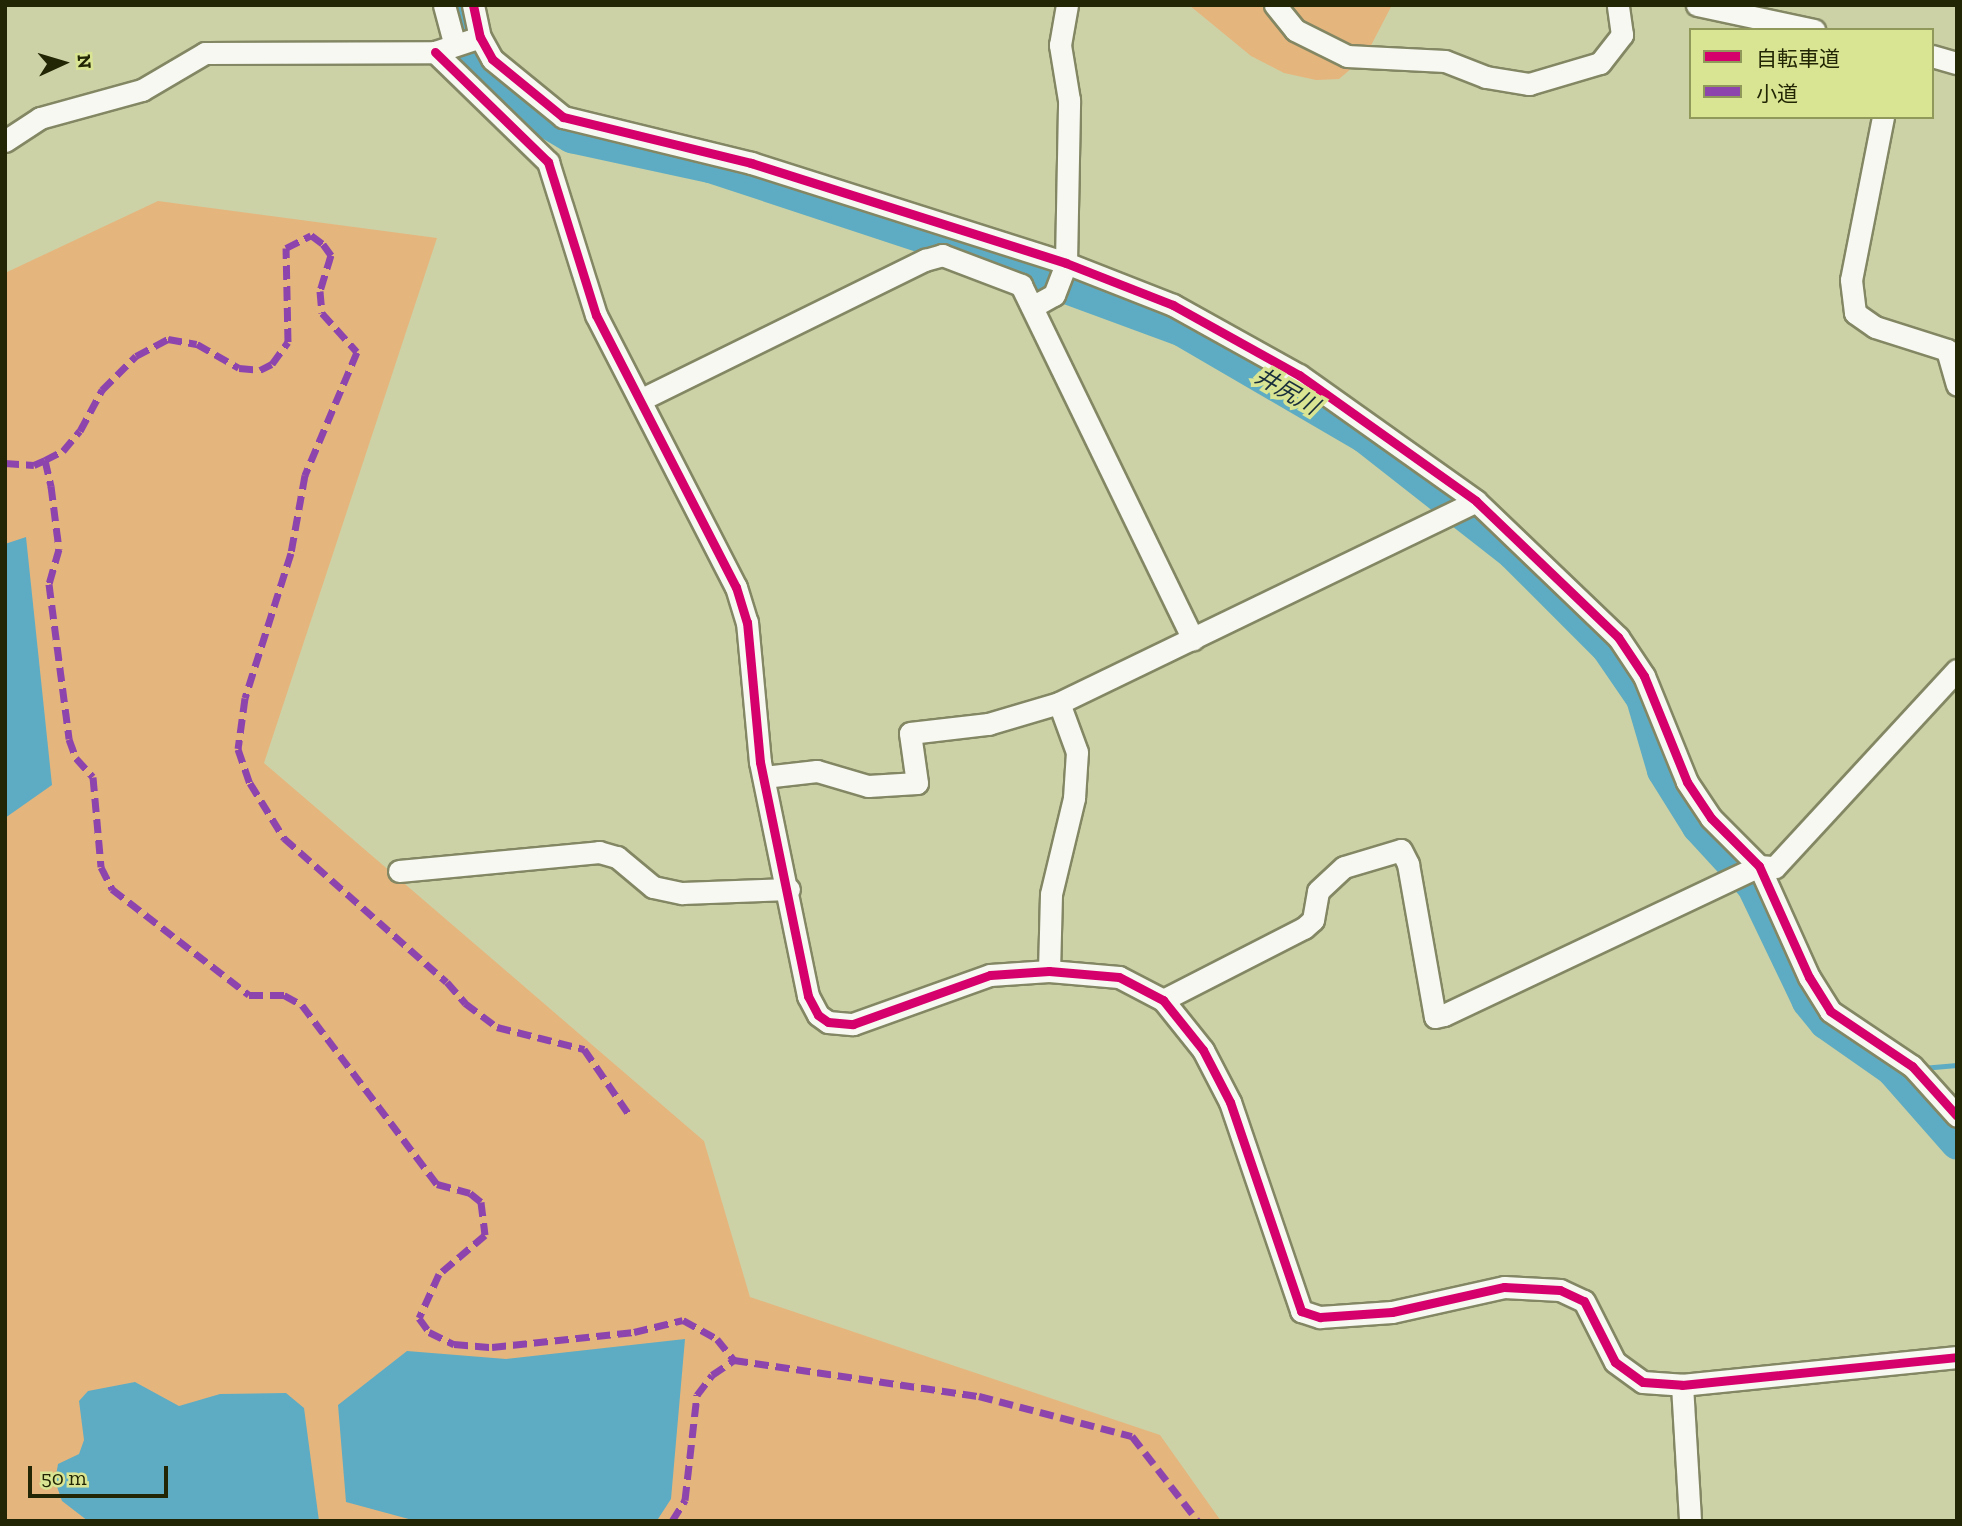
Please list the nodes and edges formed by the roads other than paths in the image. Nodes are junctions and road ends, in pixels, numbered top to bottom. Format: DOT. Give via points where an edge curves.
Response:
graph roads {
  1 [pos="444,5"];
  2 [pos="473,5"];
  3 [pos="1067,5"];
  4 [pos="1275,5"];
  5 [pos="1618,5"];
  6 [pos="1696,5"];
  7 [pos="1805,28"];
  8 [pos="459,43"];
  9 [pos="1934,57"];
  10 [pos="1957,63"];
  11 [pos="1883,119"];
  12 [pos="5,141"];
  13 [pos="1066,263"];
  14 [pos="1032,307"];
  15 [pos="1957,385"];
  16 [pos="640,400"];
  17 [pos="1476,501"];
  18 [pos="1193,640"];
  19 [pos="1957,670"];
  20 [pos="1059,704"];
  21 [pos="764,777"];
  22 [pos="1759,866"];
  23 [pos="399,871"];
  24 [pos="789,889"];
  25 [pos="1049,971"];
  26 [pos="1163,1000"];
  27 [pos="1957,1116"];
  28 [pos="1957,1357"];
  29 [pos="1682,1385"];
  30 [pos="1690,1521"];
  1 -- 8 [label="street"];
  2 -- 8 [label="street"];
  3 -- 13 [label="street" via="1060,45 1069,100"];
  4 -- 5 [label="street" via="1295,30 1347,56 1446,61 1486,77 1529,84 1600,63 1622,35"];
  6 -- 7 [label="street"];
  8 -- 12 [label="street" via="342,56 205,52 142,90 40,118"];
  8 -- 13 [label="street" via="492,59 563,117 751,163"];
  8 -- 16 [label="street" via="548,162 596,315"];
  9 -- 10 [label="street"];
  11 -- 15 [label="street" via="1851,279 1855,313 1875,327 1947,350"];
  13 -- 14 [label="street" via="1054,295"];
  13 -- 17 [label="street" via="1173,305 1299,375"];
  14 -- 16 [label="street" via="1021,285 942,255"];
  14 -- 18 [label="street"];
  16 -- 21 [label="street" via="736,587 747,622"];
  17 -- 18 [label="street"];
  17 -- 22 [label="street" via="1618,636 1644,676 1687,782 1712,818"];
  18 -- 20 [label="street"];
  19 -- 22 [label="street" via="1775,867"];
  20 -- 21 [label="street" via="988,724 910,733 917,783 868,786 817,771"];
  20 -- 25 [label="street" via="1077,752 1074,798 1051,894"];
  21 -- 24 [label="street"];
  22 -- 26 [label="street" via="1435,1017 1408,863 1401,850 1344,867 1318,891 1313,920 1304,928"];
  22 -- 27 [label="street" via="1809,977 1830,1011 1912,1066"];
  23 -- 24 [label="street" via="599,852 617,857 653,887 682,893"];
  24 -- 25 [label="street" via="808,996 828,1022 853,1024 990,975"];
  25 -- 26 [label="street" via="1119,978"];
  26 -- 29 [label="street" via="1203,1049 1230,1102 1301,1311 1320,1317 1392,1312 1504,1287 1560,1290 1584,1301 1615,1363 1643,1382"];
  28 -- 29 [label="street"];
  29 -- 30 [label="street"];
}
